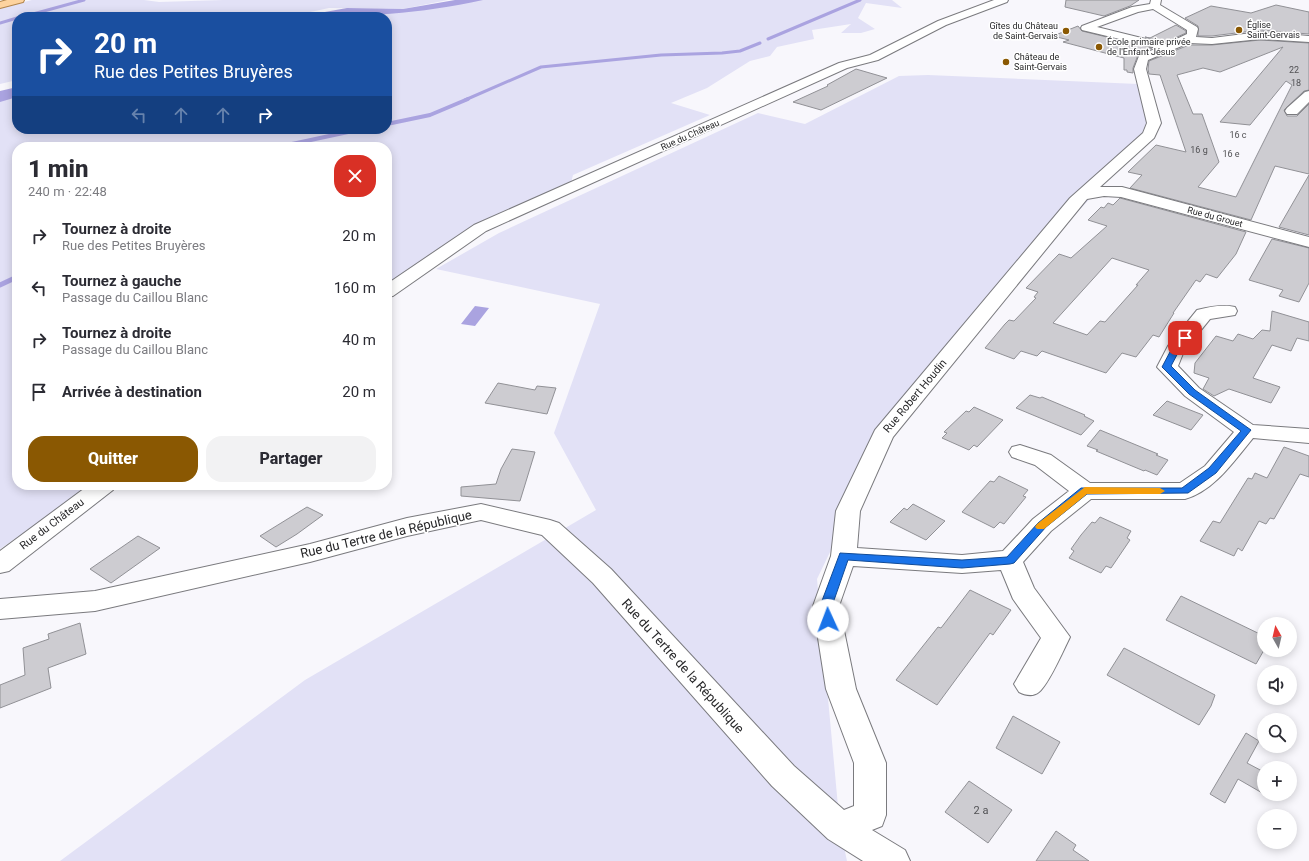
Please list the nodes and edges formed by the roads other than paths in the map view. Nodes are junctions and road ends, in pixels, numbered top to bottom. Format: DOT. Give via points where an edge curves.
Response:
graph roads {
  1 [pos="19,0"];
  2 [pos="1003,0"];
  3 [pos="1156,3"];
  4 [pos="0,4"];
  5 [pos="1188,39"];
  6 [pos="1309,39"];
  7 [pos="1165,48"];
  8 [pos="1308,96"];
  9 [pos="1292,111"];
  10 [pos="1105,174"];
  11 [pos="1122,192"];
  12 [pos="1084,195"];
  13 [pos="1309,242"];
  14 [pos="392,289"];
  15 [pos="1228,311"];
  16 [pos="1247,430"];
  17 [pos="1309,436"];
  18 [pos="1020,452"];
  19 [pos="98,490"];
  20 [pos="1085,491"];
  21 [pos="844,556"];
  22 [pos="1010,560"];
  23 [pos="0,564"];
  24 [pos="0,609"];
  25 [pos="1029,684"];
  26 [pos="840,828"];
  27 [pos="893,861"];
  1 -- 4 [label="main road"];
  2 -- 14 [label="street, Rue du Château" via="942,23 874,58 843,65 480,228"];
  3 -- 5 [label="street" via="1193,29"];
  3 -- 7 [label="street" via="1086,28 1159,44"];
  5 -- 6 [label="street" via="1208,41 1254,36"];
  5 -- 7 [label="street, Rue Robert Houdin"];
  7 -- 10 [label="street, Rue Robert Houdin" via="1143,58 1140,69 1154,123 1149,135"];
  8 -- 9 [label="street"];
  10 -- 11 [label="street, Rue du Grouet" via="1112,185"];
  10 -- 12 [label="street, Rue Robert Houdin"];
  11 -- 12 [label="street, Rue du Grouet" via="1104,191"];
  11 -- 13 [label="street, Rue du Grouet"];
  12 -- 21 [label="street, Rue Robert Houdin" via="1071,207 882,435 848,511"];
  15 -- 16 [label="street" via="1204,314 1175,350 1166,367 1192,392"];
  16 -- 17 [label="street"];
  16 -- 20 [label="street" via="1212,471 1185,491"];
  18 -- 20 [label="street" via="1043,460"];
  19 -- 23 [label="street, Rue du Château"];
  20 -- 22 [label="street" via="1042,525"];
  21 -- 22 [label="street" via="962,564"];
  21 -- 26 [label="street, Rue Robert Houdin" via="826,606 841,689 870,763 870,815"];
  22 -- 25 [label="street" via="1022,592 1056,637"];
  24 -- 26 [label="street, Rue du Tertre de la République" via="95,601 310,553 407,527 481,512 550,529 602,576 783,776"];
  26 -- 27 [label="street, Rue du Tertre de la République"];
}
